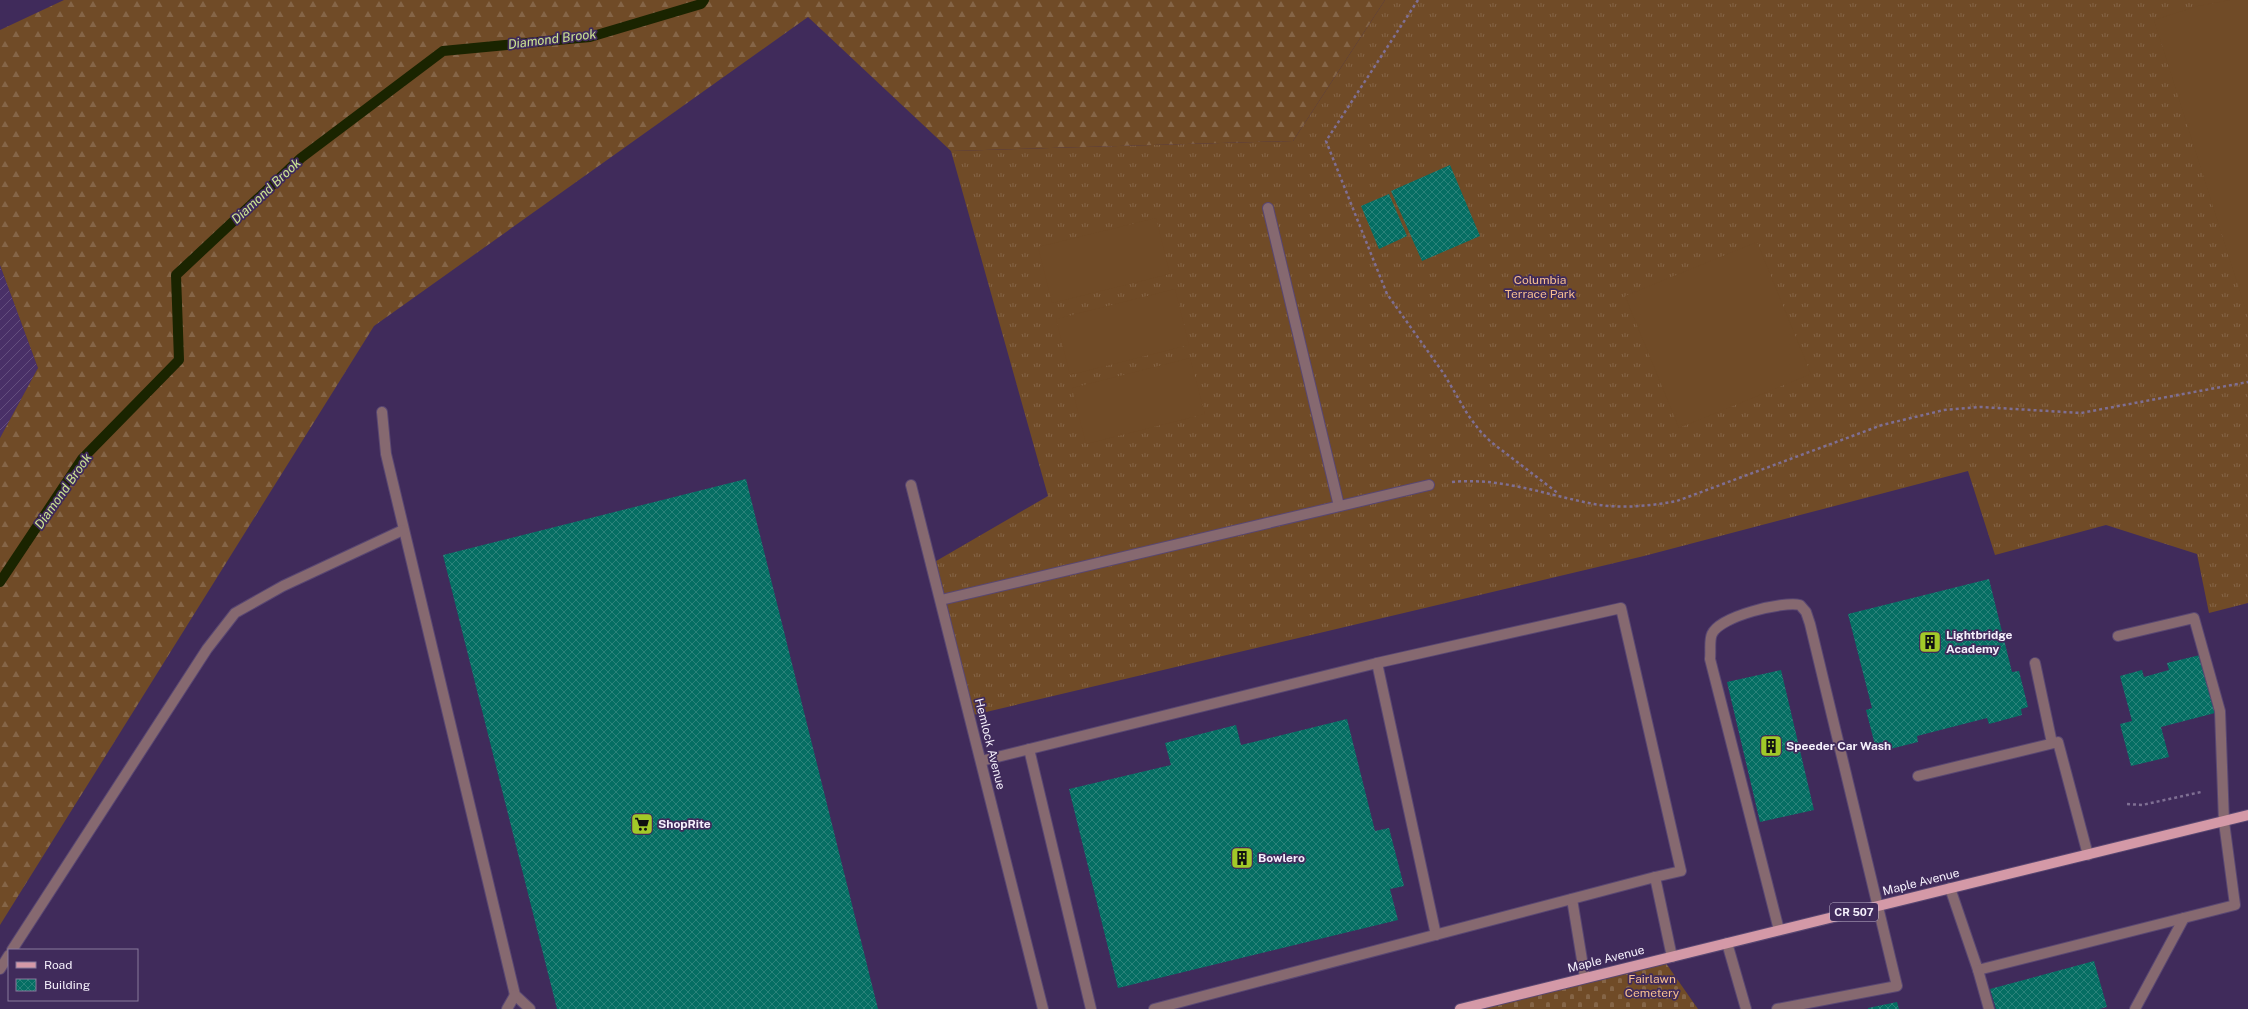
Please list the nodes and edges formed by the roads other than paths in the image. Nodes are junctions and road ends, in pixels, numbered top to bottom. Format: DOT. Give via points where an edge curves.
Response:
graph roads {
  1 [pos="1268,208"];
  2 [pos="382,412"];
  3 [pos="912,485"];
  4 [pos="1429,485"];
  5 [pos="1339,506"];
  6 [pos="404,530"];
  7 [pos="940,600"];
  8 [pos="2118,636"];
  9 [pos="1377,663"];
  10 [pos="2035,663"];
  11 [pos="2052,743"];
  12 [pos="1029,749"];
  13 [pos="981,761"];
  14 [pos="1918,776"];
  15 [pos="2248,815"];
  16 [pos="2224,822"];
  17 [pos="2088,855"];
  18 [pos="1655,877"];
  19 [pos="1950,888"];
  20 [pos="1572,899"];
  21 [pos="1877,907"];
  22 [pos="2184,918"];
  23 [pos="1779,930"];
  24 [pos="1436,935"];
  25 [pos="1727,943"];
  26 [pos="13,949"];
  27 [pos="8,957"];
  28 [pos="1672,957"];
  29 [pos="0,969"];
  30 [pos="1978,970"];
  31 [pos="1585,978"];
  32 [pos="515,995"];
  33 [pos="507,1009"];
  34 [pos="530,1009"];
  35 [pos="1043,1009"];
  36 [pos="1091,1009"];
  37 [pos="1154,1009"];
  38 [pos="1460,1009"];
  39 [pos="1746,1009"];
  40 [pos="1777,1009"];
  41 [pos="1989,1009"];
  42 [pos="2134,1009"];
  1 -- 5 [label="street"];
  2 -- 6 [label="street" via="386,454"];
  3 -- 7 [label="street, Hemlock Avenue"];
  4 -- 5 [label="street"];
  5 -- 7 [label="street"];
  6 -- 26 [label="street" via="283,586 235,613 208,649"];
  6 -- 32 [label="street"];
  7 -- 13 [label="street, Hemlock Avenue"];
  8 -- 16 [label="street" via="2194,618 2220,711"];
  9 -- 12 [label="street"];
  9 -- 18 [label="street" via="1621,608 1682,871"];
  9 -- 24 [label="street"];
  10 -- 11 [label="street"];
  11 -- 14 [label="street"];
  11 -- 17 [label="street" via="2058,742"];
  12 -- 13 [label="street"];
  12 -- 36 [label="street"];
  13 -- 35 [label="street, Hemlock Avenue"];
  15 -- 16 [label="main road, Maple Avenue / CR 507"];
  16 -- 17 [label="main road, Maple Avenue / CR 507"];
  16 -- 22 [label="street" via="2236,905"];
  17 -- 19 [label="main road, Maple Avenue / CR 507"];
  18 -- 20 [label="street"];
  18 -- 28 [label="street"];
  19 -- 21 [label="main road, Maple Avenue / CR 507"];
  19 -- 30 [label="street"];
  20 -- 24 [label="street"];
  20 -- 31 [label="street"];
  21 -- 23 [label="main road, Maple Avenue / CR 507"];
  21 -- 23 [label="street" via="1810,624 1800,604 1789,603 1720,624 1711,634 1710,659"];
  21 -- 40 [label="street" via="1897,986"];
  22 -- 30 [label="street"];
  22 -- 42 [label="street"];
  23 -- 25 [label="main road, Maple Avenue / CR 507"];
  24 -- 37 [label="street"];
  25 -- 28 [label="main road, Maple Avenue / CR 507"];
  25 -- 39 [label="street"];
  27 -- 29 [label="street"];
  28 -- 31 [label="main road, Maple Avenue / CR 507"];
  30 -- 41 [label="street"];
  31 -- 38 [label="main road, Maple Avenue / CR 507"];
  32 -- 33 [label="street"];
  32 -- 34 [label="street"];
}
